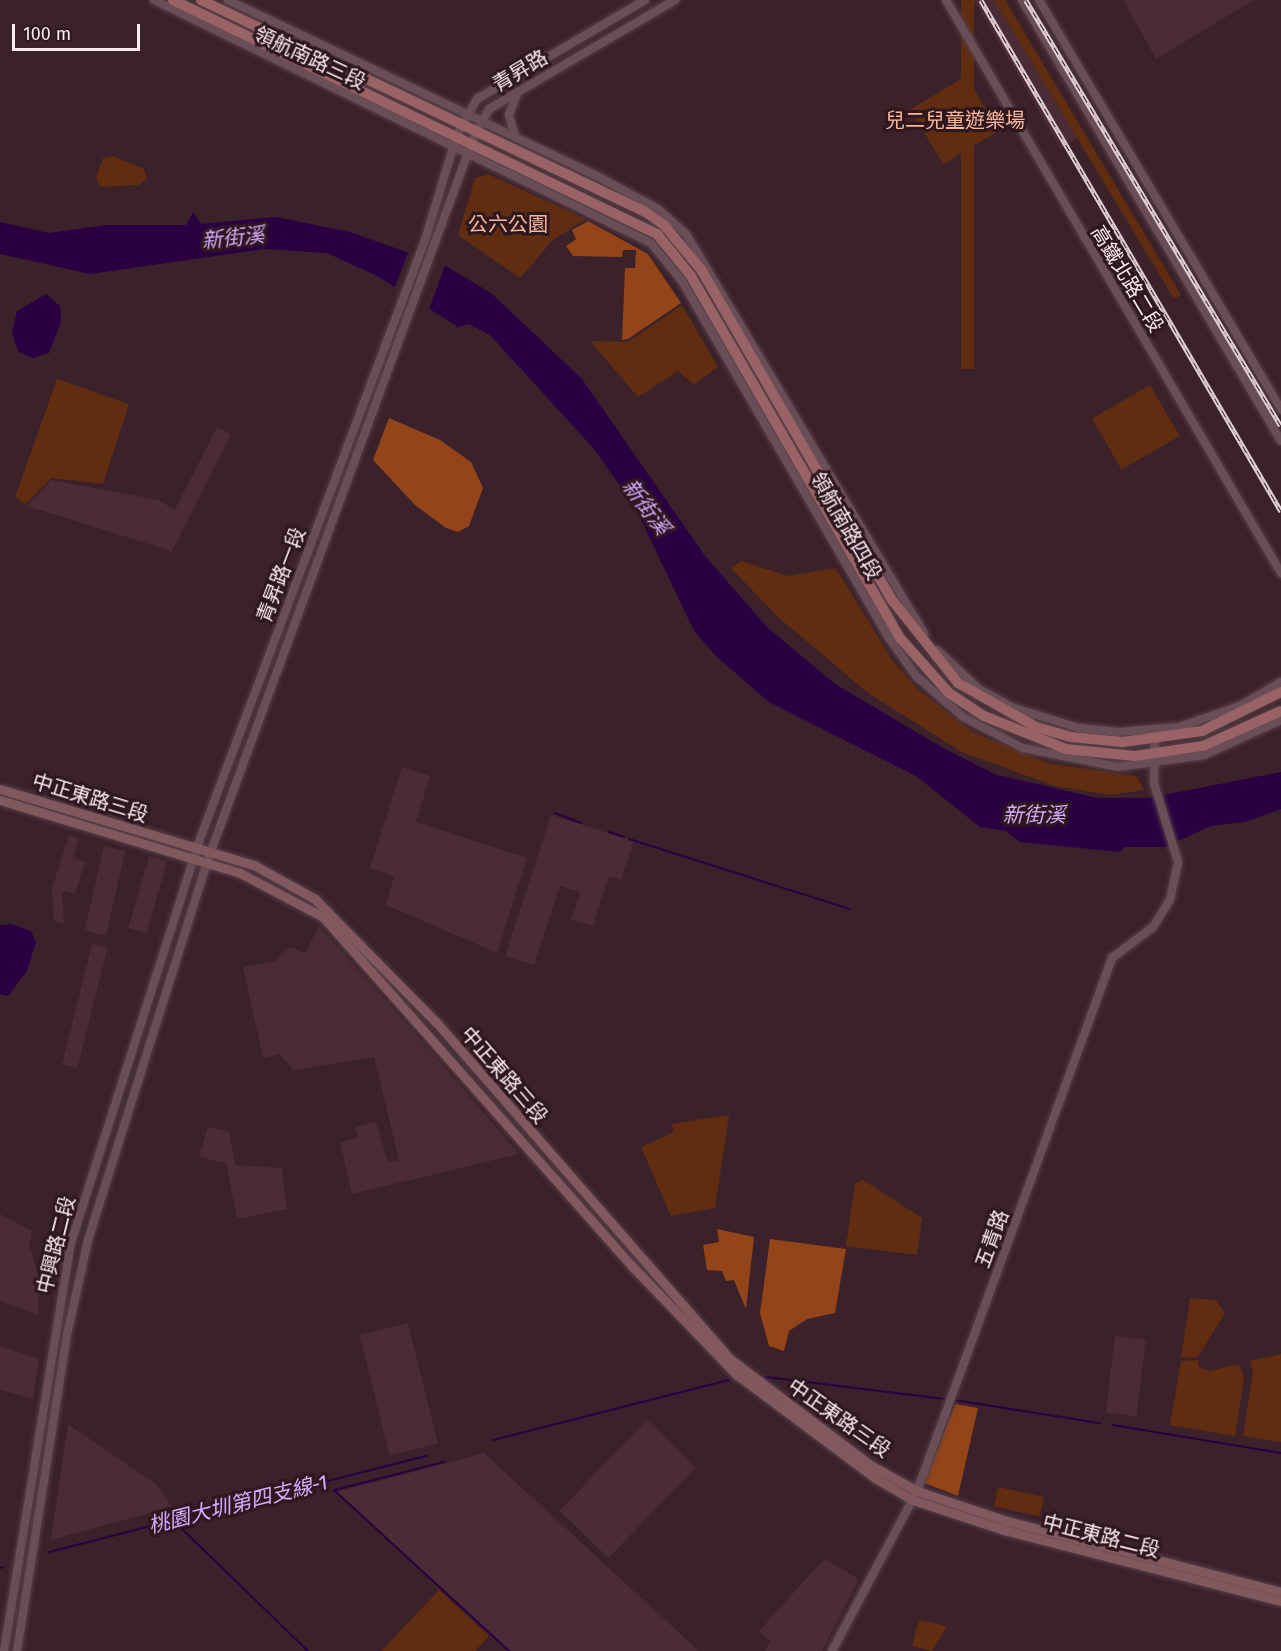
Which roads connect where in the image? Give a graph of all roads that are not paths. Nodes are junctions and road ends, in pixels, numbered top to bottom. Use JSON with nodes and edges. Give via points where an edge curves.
{"nodes":[{"id":1,"x":154,"y":0,"type":"edge"},
{"id":2,"x":173,"y":0,"type":"edge"},
{"id":3,"x":201,"y":0,"type":"edge"},
{"id":4,"x":228,"y":0,"type":"edge"},
{"id":5,"x":645,"y":0,"type":"edge"},
{"id":6,"x":675,"y":0,"type":"edge"},
{"id":7,"x":946,"y":0,"type":"edge"},
{"id":8,"x":1022,"y":0,"type":"edge"},
{"id":9,"x":1039,"y":0,"type":"edge"},
{"id":10,"x":518,"y":92,"type":"junction"},
{"id":11,"x":464,"y":118,"type":"junction"},
{"id":12,"x":479,"y":126,"type":"junction"},
{"id":13,"x":515,"y":136,"type":"junction"},
{"id":14,"x":455,"y":140,"type":"junction"},
{"id":15,"x":470,"y":147,"type":"junction"},
{"id":16,"x":567,"y":174,"type":"junction"},
{"id":17,"x":612,"y":184,"type":"junction"},
{"id":18,"x":402,"y":302,"type":"joint"},
{"id":19,"x":414,"y":307,"type":"joint"},
{"id":20,"x":1281,"y":410,"type":"edge"},
{"id":21,"x":1281,"y":441,"type":"edge"},
{"id":22,"x":345,"y":452,"type":"junction"},
{"id":23,"x":356,"y":455,"type":"junction"},
{"id":24,"x":1281,"y":573,"type":"edge"},
{"id":25,"x":293,"y":590,"type":"junction"},
{"id":26,"x":305,"y":594,"type":"junction"},
{"id":27,"x":1281,"y":682,"type":"edge"},
{"id":28,"x":1281,"y":692,"type":"edge"},
{"id":29,"x":249,"y":710,"type":"junction"},
{"id":30,"x":1281,"y":711,"type":"edge"},
{"id":31,"x":260,"y":713,"type":"junction"},
{"id":32,"x":1281,"y":720,"type":"edge"},
{"id":33,"x":1156,"y":736,"type":"junction"},
{"id":34,"x":1157,"y":761,"type":"junction"},
{"id":35,"x":0,"y":789,"type":"edge"},
{"id":36,"x":0,"y":800,"type":"edge"},
{"id":37,"x":197,"y":847,"type":"junction"},
{"id":38,"x":211,"y":851,"type":"junction"},
{"id":39,"x":193,"y":860,"type":"junction"},
{"id":40,"x":206,"y":864,"type":"junction"},
{"id":41,"x":161,"y":959,"type":"junction"},
{"id":42,"x":174,"y":964,"type":"junction"},
{"id":43,"x":70,"y":1246,"type":"junction"},
{"id":44,"x":82,"y":1261,"type":"junction"},
{"id":45,"x":41,"y":1404,"type":"junction"},
{"id":46,"x":55,"y":1411,"type":"junction"},
{"id":47,"x":915,"y":1496,"type":"junction"},
{"id":48,"x":1281,"y":1592,"type":"edge"},
{"id":49,"x":1281,"y":1601,"type":"edge"},
{"id":50,"x":4,"y":1651,"type":"edge"},
{"id":51,"x":17,"y":1651,"type":"edge"},
{"id":52,"x":832,"y":1651,"type":"edge"}],
"edges":[{"from":1,"to":14,"type":"street","name":"領航南路三段"},
{"from":2,"to":14,"type":"main road","name":"領航南路三段"},
{"from":3,"to":11,"type":"main road","name":"領航南路三段"},
{"from":4,"to":11,"type":"street","name":"領航南路三段"},
{"from":5,"to":11,"type":"street","name":"青昇路","via":[[477,99]]},
{"from":6,"to":10,"type":"street","name":"青昇路"},
{"from":7,"to":24,"type":"street","name":"高鐵北路二段"},
{"from":8,"to":21,"type":"street"},
{"from":9,"to":20,"type":"street"},
{"from":10,"to":12,"type":"street","name":"青昇路","via":[[489,109]]},
{"from":10,"to":13,"type":"street","via":[[509,115]]},
{"from":11,"to":12,"type":"main road","name":"領航南路三段"},
{"from":11,"to":14,"type":"street","name":"青昇路"},
{"from":12,"to":13,"type":"street","name":"領航南路四段"},
{"from":12,"to":15,"type":"street","name":"青昇路"},
{"from":12,"to":16,"type":"main road","name":"領航南路四段"},
{"from":13,"to":17,"type":"street","name":"領航南路四段"},
{"from":14,"to":15,"type":"main road","name":"領航南路三段"},
{"from":14,"to":18,"type":"street","name":"青昇路"},
{"from":15,"to":19,"type":"street","name":"青昇路"},
{"from":15,"to":34,"type":"main road","name":"領航南路四段","via":[[630,218],[657,234],[678,258],[901,639],[949,693],[1006,728],[1066,749]]},
{"from":16,"to":17,"type":"street"},
{"from":16,"to":33,"type":"main road","name":"領航南路四段","via":[[644,211],[687,251],[892,600],[958,683],[1036,727],[1071,737]]},
{"from":17,"to":33,"type":"street","name":"領航南路四段","via":[[658,209],[708,265],[909,612],[958,672],[1037,718],[1079,728]]},
{"from":18,"to":22,"type":"street","name":"青昇路一段"},
{"from":19,"to":23,"type":"street","name":"青昇路一段"},
{"from":22,"to":23,"type":"street"},
{"from":22,"to":25,"type":"street","name":"青昇路一段"},
{"from":23,"to":26,"type":"street","name":"青昇路一段"},
{"from":25,"to":26,"type":"street"},
{"from":25,"to":29,"type":"street","name":"青昇路一段"},
{"from":26,"to":31,"type":"street","name":"青昇路一段"},
{"from":27,"to":33,"type":"street","name":"領航南路四段","via":[[1240,706]]},
{"from":28,"to":33,"type":"main road","name":"領航南路四段","via":[[1218,725]]},
{"from":29,"to":31,"type":"street"},
{"from":29,"to":37,"type":"street","name":"青昇路一段"},
{"from":30,"to":34,"type":"main road","name":"領航南路四段","via":[[1235,736]]},
{"from":31,"to":38,"type":"street","name":"青昇路一段"},
{"from":32,"to":34,"type":"street","name":"領航南路四段","via":[[1239,743]]},
{"from":33,"to":34,"type":"street"},
{"from":34,"to":47,"type":"street","name":"五青路","via":[[1157,795],[1174,847],[1176,876],[1163,915],[1140,938],[1120,948],[1106,972]]},
{"from":35,"to":37,"type":"main road","name":"中正東路三段","via":[[105,824]]},
{"from":36,"to":39,"type":"main road","name":"中正東路三段"},
{"from":37,"to":38,"type":"main road","name":"中正東路三段"},
{"from":37,"to":39,"type":"street","name":"青昇路一段"},
{"from":38,"to":40,"type":"street","name":"青昇路一段"},
{"from":38,"to":47,"type":"main road","name":"中正東路三段","via":[[284,879],[343,924],[744,1372]]},
{"from":39,"to":40,"type":"main road","name":"中正東路三段"},
{"from":39,"to":41,"type":"street","name":"中興路二段"},
{"from":40,"to":42,"type":"street","name":"中興路二段"},
{"from":40,"to":47,"type":"main road","name":"中正東路三段","via":[[270,885],[323,917],[363,957],[632,1266],[737,1375],[823,1444]]},
{"from":41,"to":42,"type":"street"},
{"from":41,"to":43,"type":"street","name":"中興路二段"},
{"from":42,"to":44,"type":"street","name":"中興路二段"},
{"from":43,"to":44,"type":"street"},
{"from":43,"to":45,"type":"street","name":"中興路二段"},
{"from":44,"to":46,"type":"street","name":"中興路二段"},
{"from":45,"to":46,"type":"street"},
{"from":45,"to":50,"type":"street","name":"中興路二段"},
{"from":46,"to":51,"type":"street","name":"中興路二段"},
{"from":47,"to":48,"type":"main road","name":"中正東路二段"},
{"from":47,"to":49,"type":"main road","name":"中正東路二段","via":[[1004,1530]]},
{"from":47,"to":52,"type":"street","name":"五青路"}]}
